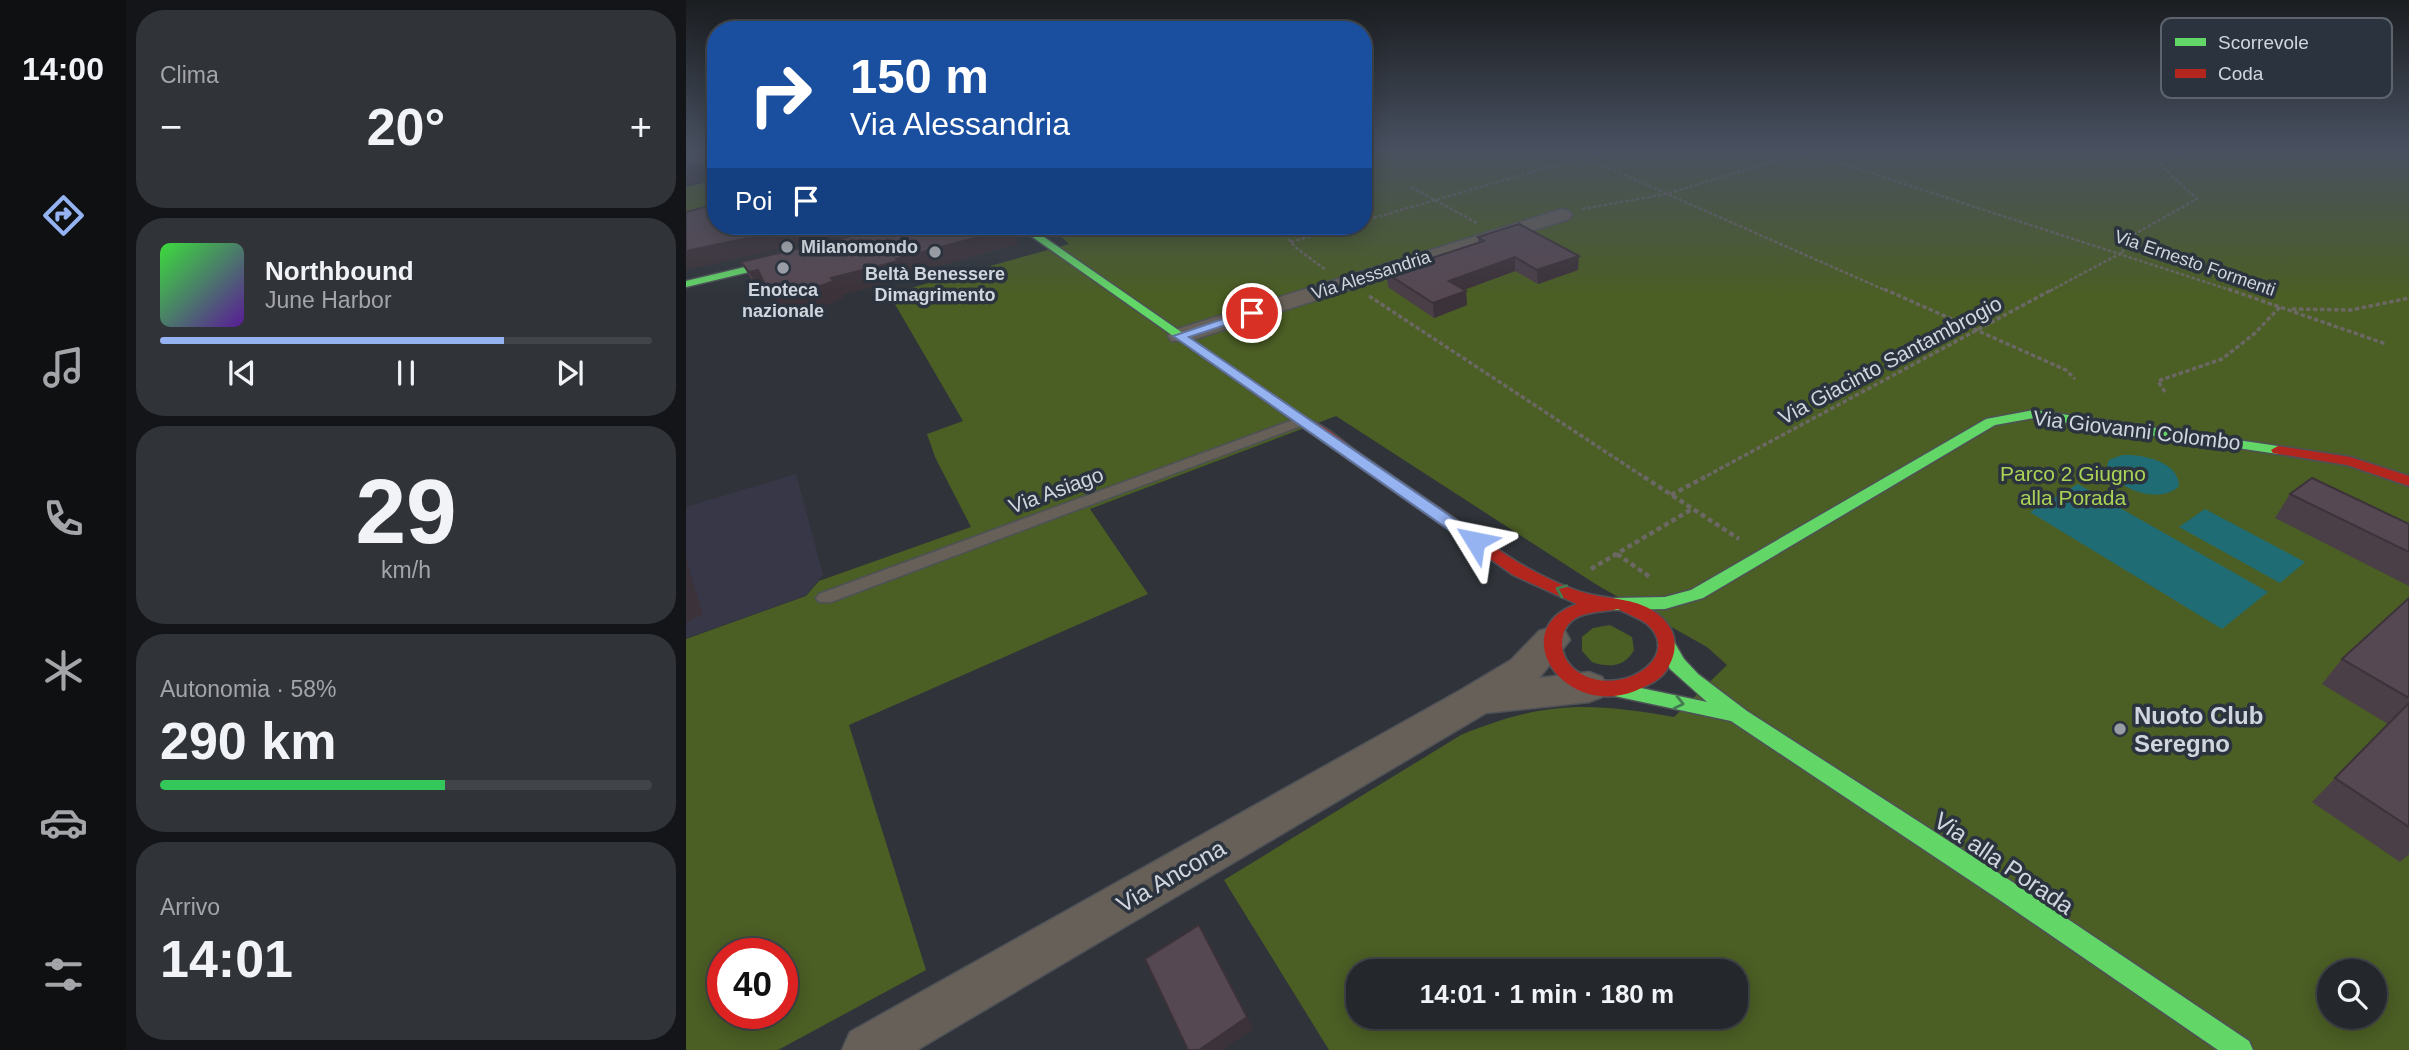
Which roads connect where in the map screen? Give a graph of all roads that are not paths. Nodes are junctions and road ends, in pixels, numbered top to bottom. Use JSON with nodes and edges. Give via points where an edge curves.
{"nodes":[{"id":1,"x":1562,"y":215,"type":"road end"},
{"id":2,"x":1034,"y":235,"type":"edge"},
{"id":3,"x":808,"y":255,"type":"edge"},
{"id":4,"x":686,"y":284,"type":"edge"},
{"id":5,"x":1180,"y":336,"type":"junction"},
{"id":6,"x":1301,"y":421,"type":"junction"},
{"id":7,"x":2409,"y":479,"type":"edge"},
{"id":8,"x":1518,"y":571,"type":"junction"},
{"id":9,"x":1697,"y":594,"type":"junction"},
{"id":10,"x":825,"y":598,"type":"dead end"},
{"id":11,"x":1606,"y":604,"type":"junction"},
{"id":12,"x":1624,"y":606,"type":"junction"},
{"id":13,"x":1549,"y":618,"type":"junction"},
{"id":14,"x":1667,"y":645,"type":"junction"},
{"id":15,"x":1603,"y":688,"type":"junction"},
{"id":16,"x":1473,"y":702,"type":"junction"},
{"id":17,"x":1740,"y":717,"type":"junction"},
{"id":18,"x":869,"y":1050,"type":"edge"},
{"id":19,"x":2240,"y":1050,"type":"edge"}],
"edges":[{"from":1,"to":5,"type":"street","name":"Via Alessandria"},
{"from":2,"to":5,"type":"street"},
{"from":3,"to":4,"type":"street"},
{"from":5,"to":6,"type":"street"},
{"from":6,"to":8,"type":"street"},
{"from":6,"to":10,"type":"lane","name":"Via Asiago"},
{"from":7,"to":9,"type":"street","name":"Via Giovanni Colombo","via":[[2257,445],[2034,414],[1991,422]]},
{"from":11,"to":8,"type":"street","one_way":true,"via":[[1582,599]]},
{"from":8,"to":13,"type":"street"},
{"from":9,"to":12,"type":"street","name":"Via Giovanni Colombo","via":[[1663,604]]},
{"from":9,"to":14,"type":"street","name":"Via Giovanni Colombo","via":[[1678,616]]},
{"from":11,"to":12,"type":"street"},
{"from":11,"to":13,"type":"street"},
{"from":12,"to":14,"type":"street","via":[[1654,621]]},
{"from":13,"to":15,"type":"street","via":[[1557,663],[1575,681]]},
{"from":13,"to":16,"type":"street","name":"Via Ancona","via":[[1524,670]]},
{"from":14,"to":15,"type":"street","via":[[1666,657],[1654,676],[1631,688]]},
{"from":14,"to":17,"type":"street","name":"Via alla Porada","via":[[1691,679]]},
{"from":15,"to":16,"type":"street","name":"Via Ancona"},
{"from":15,"to":17,"type":"street","name":"Via alla Porada","one_way":true},
{"from":16,"to":18,"type":"street","name":"Via Ancona"},
{"from":17,"to":19,"type":"street","name":"Via alla Porada"}]}
